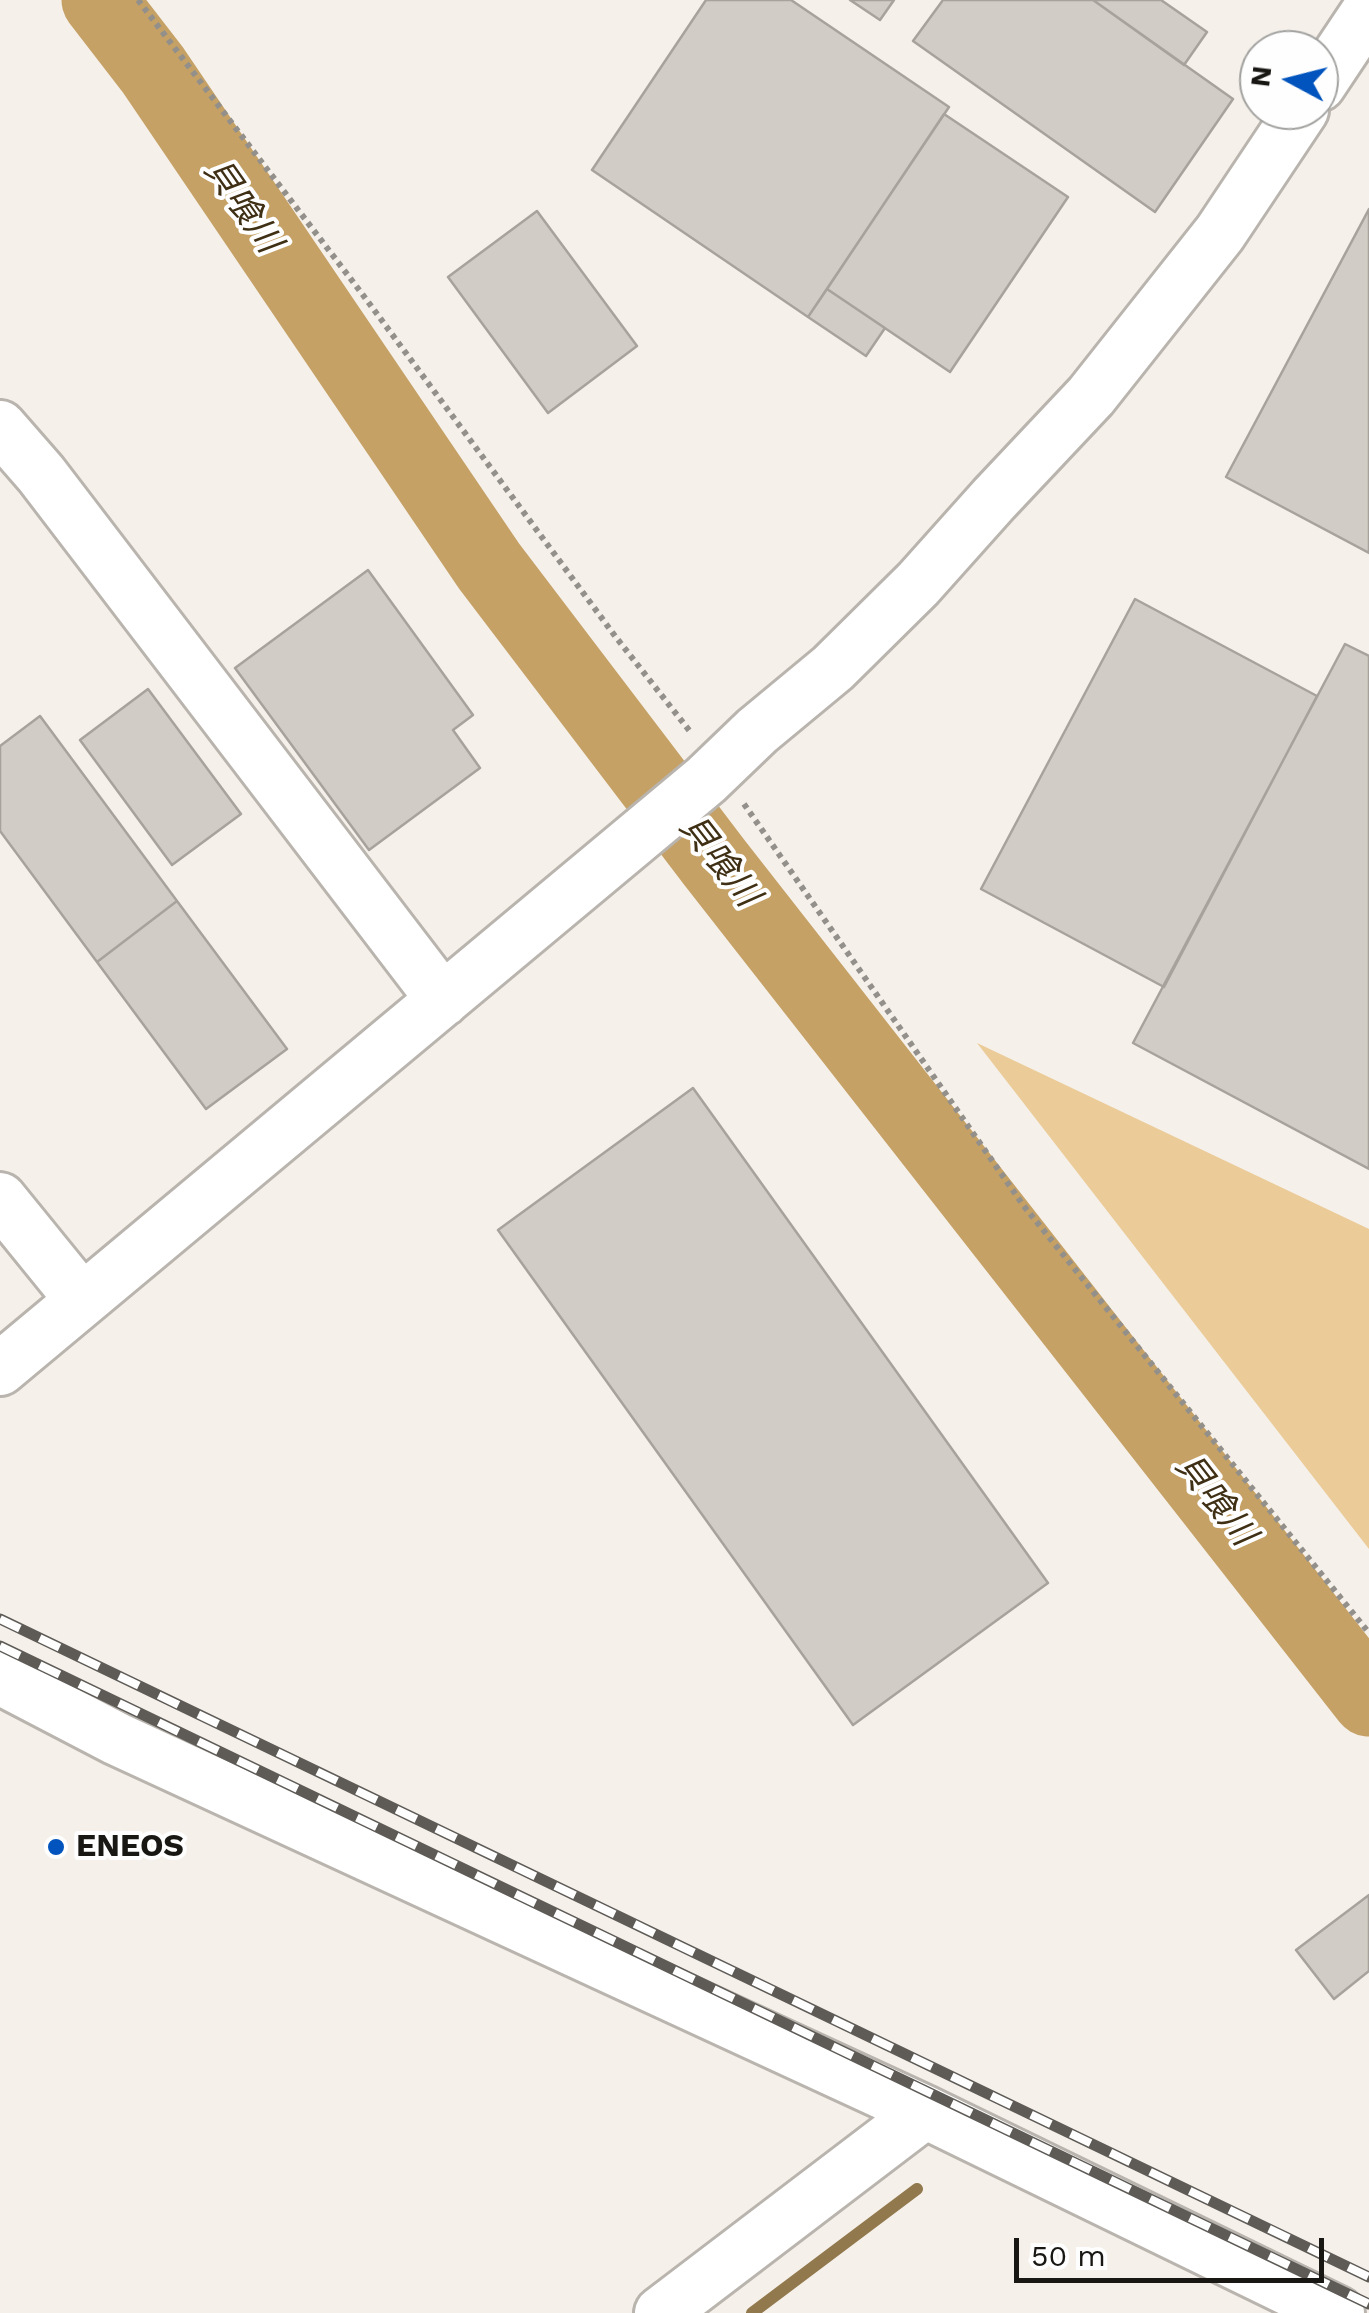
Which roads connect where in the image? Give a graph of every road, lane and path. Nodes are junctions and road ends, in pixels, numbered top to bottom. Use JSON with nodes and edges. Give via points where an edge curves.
{"nodes":[{"id":1,"x":138,"y":0,"type":"edge"},
{"id":2,"x":1369,"y":10,"type":"edge"},
{"id":3,"x":1339,"y":55,"type":"edge"},
{"id":4,"x":1289,"y":130,"type":"edge"},
{"id":5,"x":0,"y":427,"type":"edge"},
{"id":6,"x":712,"y":774,"type":"junction"},
{"id":7,"x":443,"y":1000,"type":"junction"},
{"id":8,"x":0,"y":1199,"type":"edge"},
{"id":9,"x":82,"y":1300,"type":"junction"},
{"id":10,"x":0,"y":1368,"type":"edge"},
{"id":11,"x":1369,"y":1633,"type":"edge"},
{"id":12,"x":0,"y":1678,"type":"edge"},
{"id":13,"x":924,"y":2112,"type":"junction"},
{"id":14,"x":662,"y":2313,"type":"edge"},
{"id":15,"x":1338,"y":2313,"type":"edge"}],
"edges":[{"from":1,"to":6,"type":"path","via":[[363,294]]},
{"from":2,"to":3,"type":"street"},
{"from":4,"to":6,"type":"street","via":[[1220,232],[1091,396],[918,584]]},
{"from":5,"to":7,"type":"street"},
{"from":6,"to":7,"type":"street"},
{"from":6,"to":11,"type":"path","via":[[1023,1205]]},
{"from":7,"to":9,"type":"street"},
{"from":8,"to":9,"type":"street"},
{"from":9,"to":10,"type":"street"},
{"from":12,"to":13,"type":"street","via":[[117,1739]]},
{"from":13,"to":14,"type":"street"},
{"from":13,"to":15,"type":"street"}]}
